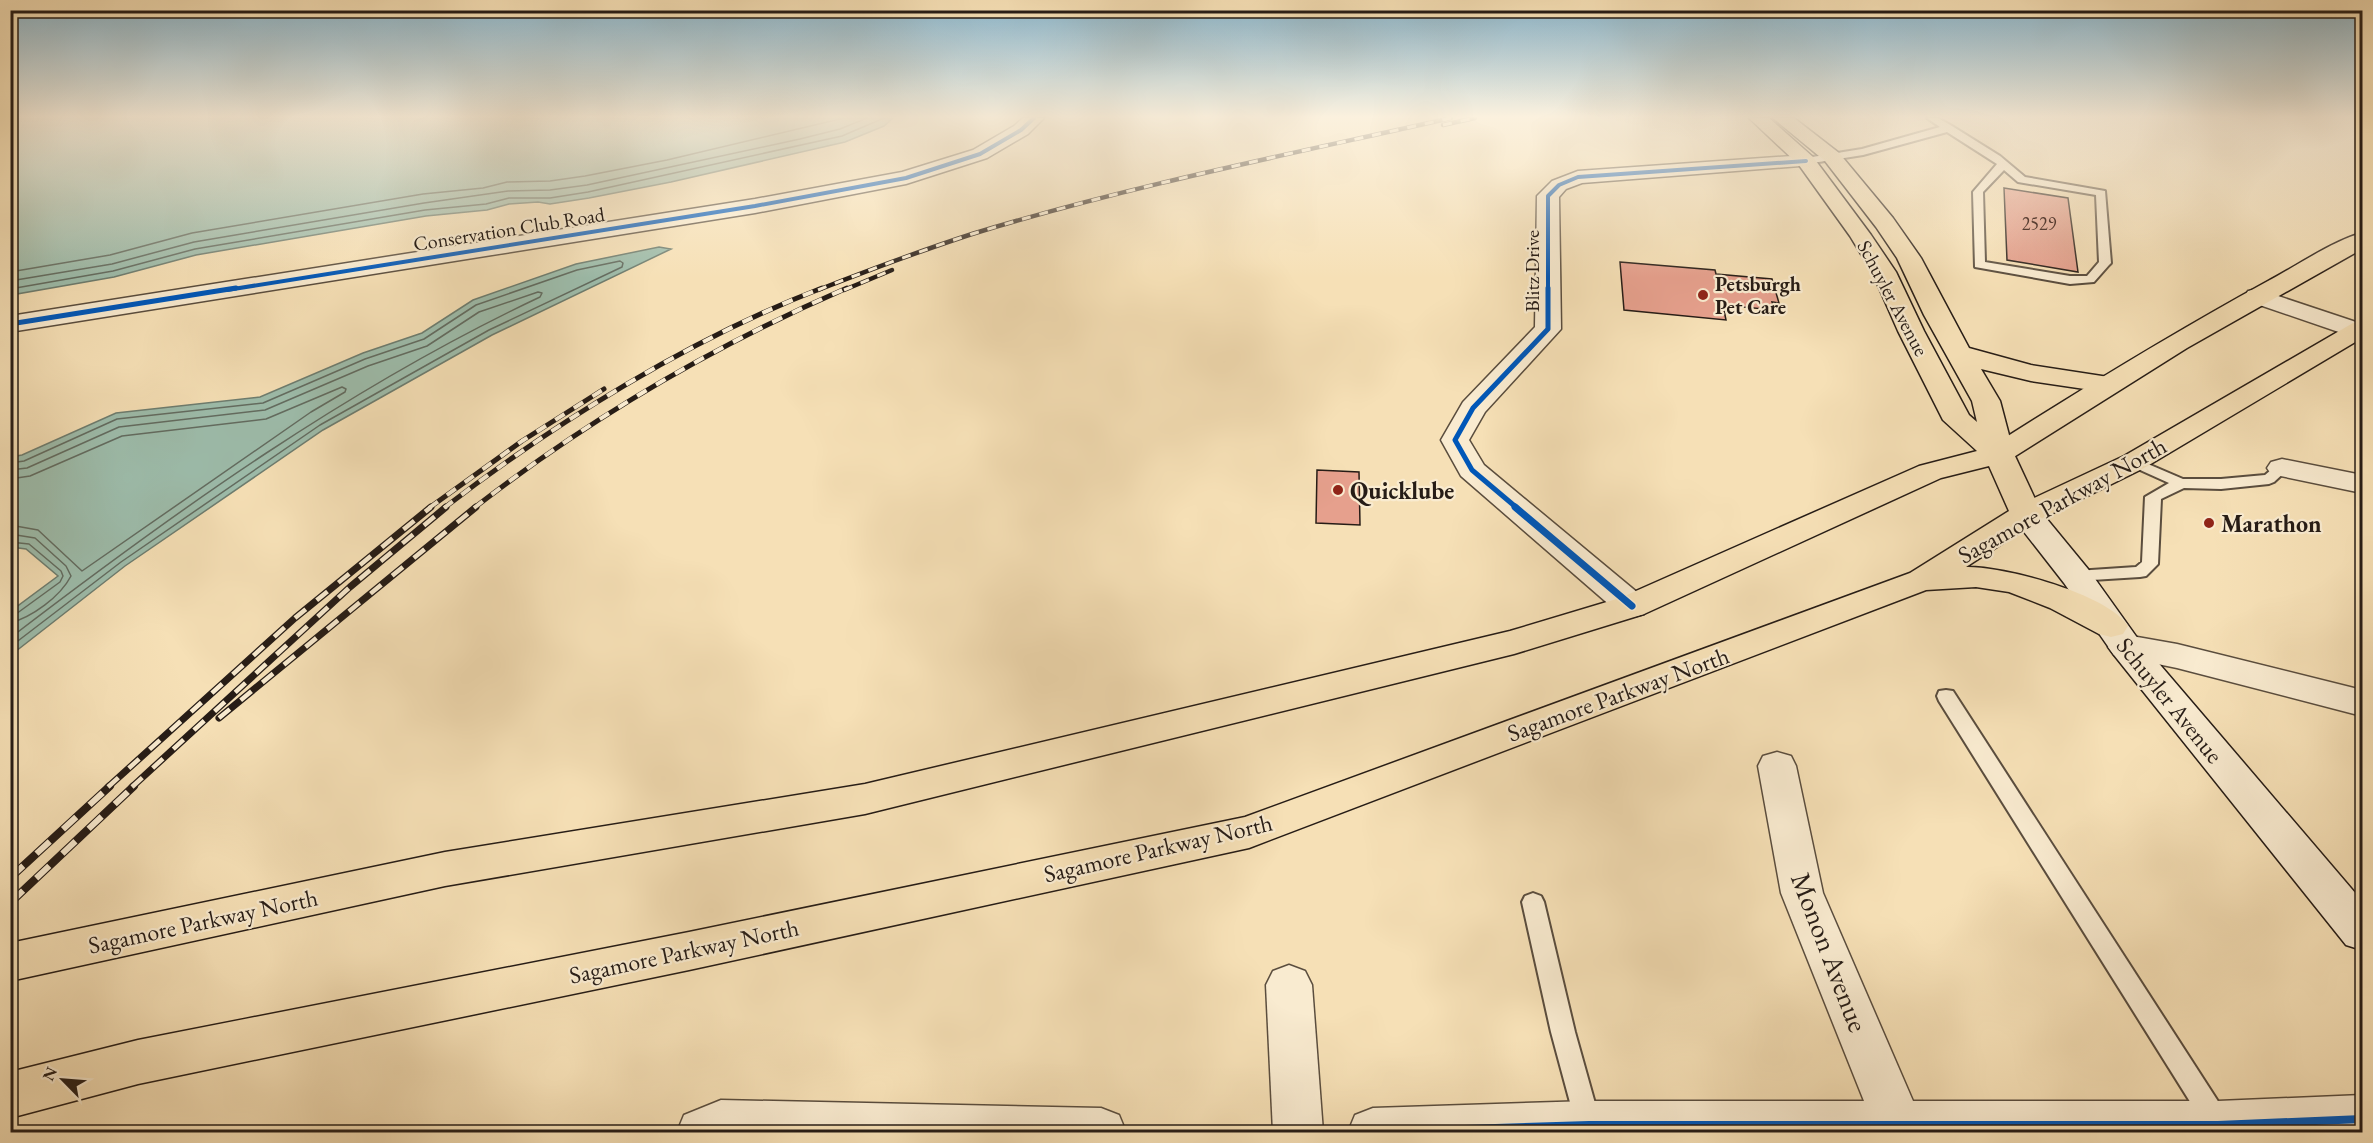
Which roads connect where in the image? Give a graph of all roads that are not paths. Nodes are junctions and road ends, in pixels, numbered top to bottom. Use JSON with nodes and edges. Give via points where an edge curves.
{"nodes":[{"id":1,"x":928,"y":171,"type":"edge"},
{"id":2,"x":1659,"y":171,"type":"edge"},
{"id":3,"x":1813,"y":171,"type":"edge"},
{"id":4,"x":1844,"y":171,"type":"edge"},
{"id":5,"x":1996,"y":171,"type":"edge"},
{"id":6,"x":2012,"y":171,"type":"edge"},
{"id":7,"x":2362,"y":240,"type":"edge"},
{"id":8,"x":2257,"y":296,"type":"junction"},
{"id":9,"x":10,"y":324,"type":"edge"},
{"id":10,"x":2361,"y":330,"type":"edge"},
{"id":11,"x":1960,"y":354,"type":"junction"},
{"id":12,"x":2105,"y":384,"type":"junction"},
{"id":13,"x":1999,"y":453,"type":"junction"},
{"id":14,"x":2134,"y":462,"type":"junction"},
{"id":15,"x":2282,"y":468,"type":"joint"},
{"id":16,"x":2181,"y":483,"type":"junction"},
{"id":17,"x":2362,"y":484,"type":"edge"},
{"id":18,"x":2026,"y":514,"type":"junction"},
{"id":19,"x":2076,"y":576,"type":"junction"},
{"id":20,"x":1922,"y":580,"type":"junction"},
{"id":21,"x":1632,"y":606,"type":"junction"},
{"id":22,"x":2118,"y":636,"type":"junction"},
{"id":23,"x":1946,"y":696,"type":"dead end"},
{"id":24,"x":2362,"y":703,"type":"edge"},
{"id":25,"x":1777,"y":766,"type":"dead end"},
{"id":26,"x":1533,"y":902,"type":"dead end"},
{"id":27,"x":2362,"y":933,"type":"edge"},
{"id":28,"x":10,"y":962,"type":"edge"},
{"id":29,"x":1289,"y":985,"type":"dead end"},
{"id":30,"x":10,"y":1095,"type":"edge"},
{"id":31,"x":2362,"y":1119,"type":"edge"},
{"id":32,"x":1590,"y":1129,"type":"edge"},
{"id":33,"x":1900,"y":1129,"type":"edge"},
{"id":34,"x":2220,"y":1129,"type":"edge"},
{"id":35,"x":702,"y":1132,"type":"edge"},
{"id":36,"x":984,"y":1132,"type":"edge"},
{"id":37,"x":1101,"y":1132,"type":"edge"},
{"id":38,"x":1298,"y":1132,"type":"edge"},
{"id":39,"x":1373,"y":1132,"type":"edge"}],
"edges":[{"from":1,"to":9,"type":"street","name":"Conservation Club Road","via":[[755,206]]},
{"from":2,"to":21,"type":"street","name":"Blitz Drive","via":[[1578,177],[1559,185],[1548,196],[1548,329],[1473,408],[1455,440],[1472,471]]},
{"from":3,"to":13,"type":"main road","name":"Schuyler Avenue","via":[[1884,272],[1958,420]]},
{"from":4,"to":11,"type":"main road","name":"Schuyler Avenue","via":[[1909,258]]},
{"from":5,"to":6,"type":"lane","via":[[1978,192],[1979,265],[2070,280],[2090,279],[2105,264],[2101,193],[2022,180]]},
{"from":7,"to":8,"type":"main road","name":"Sagamore Parkway North"},
{"from":8,"to":10,"type":"street"},
{"from":8,"to":12,"type":"main road","name":"Sagamore Parkway North"},
{"from":10,"to":14,"type":"main road","name":"Sagamore Parkway North"},
{"from":11,"to":12,"type":"main road","via":[[2043,377]]},
{"from":11,"to":13,"type":"main road","name":"Schuyler Avenue","via":[[1986,401]]},
{"from":12,"to":13,"type":"main road","name":"Sagamore Parkway North"},
{"from":13,"to":18,"type":"main road","name":"Schuyler Avenue"},
{"from":13,"to":21,"type":"main road","name":"Sagamore Parkway North","via":[[1930,472]]},
{"from":14,"to":16,"type":"lane"},
{"from":14,"to":18,"type":"main road","name":"Sagamore Parkway North"},
{"from":15,"to":16,"type":"lane","via":[[2260,480]]},
{"from":15,"to":17,"type":"street"},
{"from":16,"to":19,"type":"lane","via":[[2153,497],[2150,564],[2140,572]]},
{"from":18,"to":19,"type":"street","name":"Schuyler Avenue"},
{"from":18,"to":20,"type":"main road","name":"Sagamore Parkway North"},
{"from":19,"to":22,"type":"street","name":"Schuyler Avenue"},
{"from":20,"to":22,"type":"main road","via":[[1977,577],[2044,591]]},
{"from":20,"to":30,"type":"main road","name":"Sagamore Parkway North","via":[[1249,832],[689,951],[138,1062]]},
{"from":21,"to":28,"type":"main road","name":"Sagamore Parkway North","via":[[1514,642],[865,799],[445,869]]},
{"from":22,"to":24,"type":"street","via":[[2177,656]]},
{"from":22,"to":27,"type":"street","name":"Schuyler Avenue"},
{"from":23,"to":34,"type":"lane"},
{"from":25,"to":33,"type":"street","name":"Monon Avenue","via":[[1802,893]]},
{"from":26,"to":32,"type":"lane"},
{"from":29,"to":38,"type":"street"},
{"from":31,"to":34,"type":"street"},
{"from":32,"to":33,"type":"street"},
{"from":32,"to":39,"type":"street"},
{"from":33,"to":34,"type":"street"},
{"from":35,"to":36,"type":"street","via":[[721,1124]]},
{"from":36,"to":37,"type":"street"}]}
